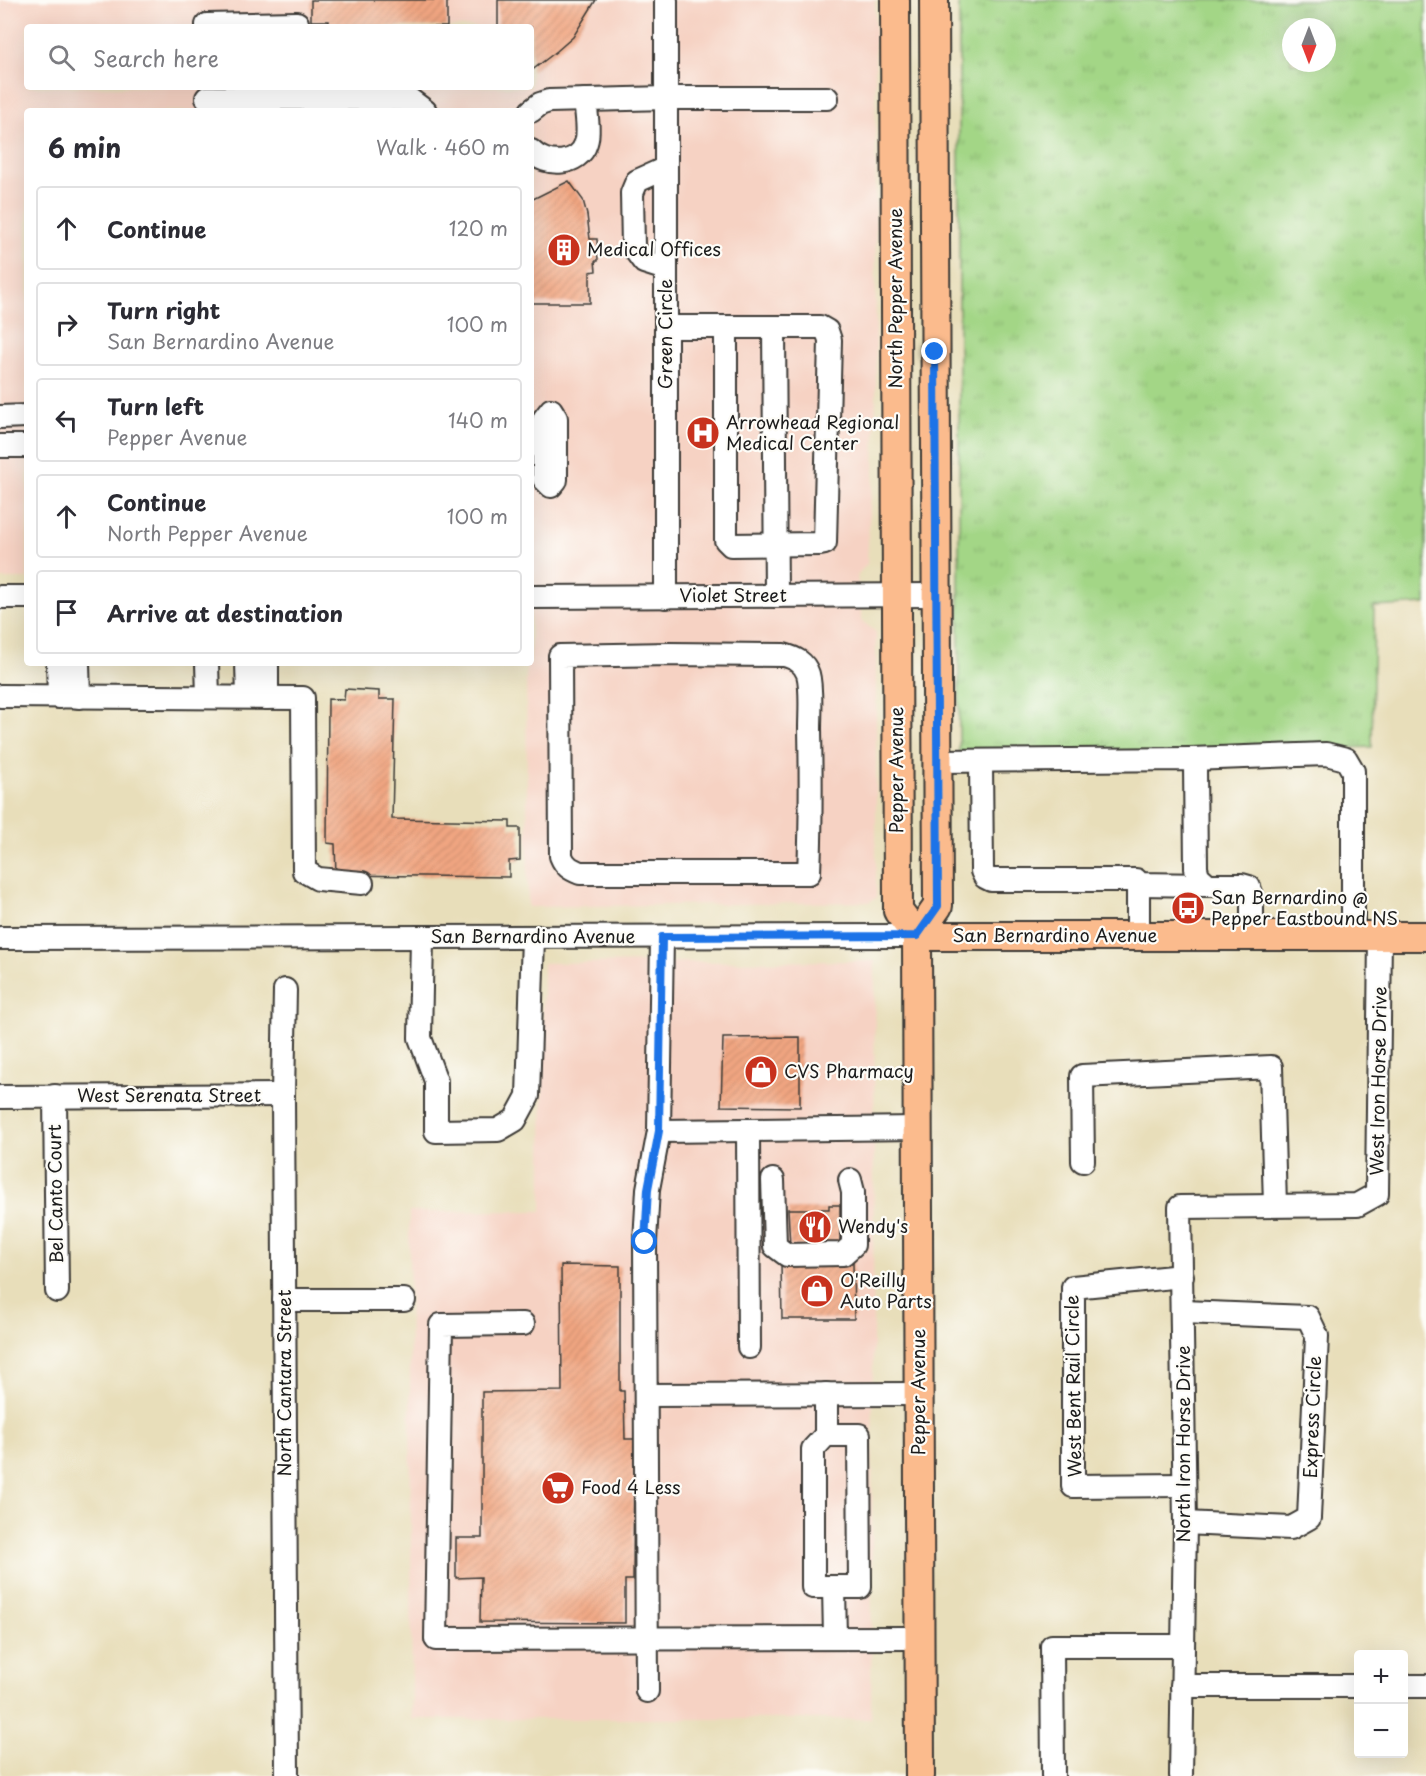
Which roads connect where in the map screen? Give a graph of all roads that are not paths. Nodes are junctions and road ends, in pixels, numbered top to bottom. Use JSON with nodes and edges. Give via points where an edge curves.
{"nodes":[{"id":1,"x":666,"y":0,"type":"edge"},
{"id":2,"x":895,"y":0,"type":"edge"},
{"id":3,"x":934,"y":0,"type":"edge"},
{"id":4,"x":297,"y":23,"type":"dead end"},
{"id":5,"x":267,"y":24,"type":"edge"},
{"id":6,"x":666,"y":98,"type":"junction"},
{"id":7,"x":827,"y":98,"type":"dead end"},
{"id":8,"x":207,"y":99,"type":"edge"},
{"id":9,"x":585,"y":100,"type":"junction"},
{"id":10,"x":421,"y":108,"type":"edge"},
{"id":11,"x":534,"y":109,"type":"edge"},
{"id":12,"x":534,"y":153,"type":"edge"},
{"id":13,"x":666,"y":168,"type":"junction"},
{"id":14,"x":666,"y":270,"type":"junction"},
{"id":15,"x":829,"y":315,"type":"dead end"},
{"id":16,"x":666,"y":320,"type":"junction"},
{"id":17,"x":726,"y":327,"type":"junction"},
{"id":18,"x":774,"y":327,"type":"junction"},
{"id":19,"x":24,"y":416,"type":"edge"},
{"id":20,"x":0,"y":417,"type":"edge"},
{"id":21,"x":0,"y":446,"type":"edge"},
{"id":22,"x":24,"y":446,"type":"edge"},
{"id":23,"x":774,"y":545,"type":"junction"},
{"id":24,"x":935,"y":595,"type":"junction"},
{"id":25,"x":776,"y":596,"type":"junction"},
{"id":26,"x":896,"y":596,"type":"junction"},
{"id":27,"x":0,"y":597,"type":"edge"},
{"id":28,"x":24,"y":597,"type":"edge"},
{"id":29,"x":534,"y":597,"type":"edge"},
{"id":30,"x":666,"y":597,"type":"junction"},
{"id":31,"x":59,"y":666,"type":"edge"},
{"id":32,"x":77,"y":666,"type":"edge"},
{"id":33,"x":207,"y":666,"type":"edge"},
{"id":34,"x":248,"y":666,"type":"edge"},
{"id":35,"x":266,"y":666,"type":"edge"},
{"id":36,"x":0,"y":696,"type":"edge"},
{"id":37,"x":69,"y":697,"type":"junction"},
{"id":38,"x":258,"y":697,"type":"junction"},
{"id":39,"x":208,"y":698,"type":"junction"},
{"id":40,"x":1191,"y":759,"type":"junction"},
{"id":41,"x":937,"y":761,"type":"junction"},
{"id":42,"x":981,"y":761,"type":"junction"},
{"id":43,"x":702,"y":873,"type":"joint"},
{"id":44,"x":362,"y":883,"type":"dead end"},
{"id":45,"x":1138,"y":884,"type":"junction"},
{"id":46,"x":1208,"y":885,"type":"junction"},
{"id":47,"x":917,"y":936,"type":"junction"},
{"id":48,"x":1138,"y":936,"type":"junction"},
{"id":49,"x":1252,"y":936,"type":"junction"},
{"id":50,"x":1366,"y":936,"type":"junction"},
{"id":51,"x":1426,"y":936,"type":"edge"},
{"id":52,"x":533,"y":937,"type":"junction"},
{"id":53,"x":662,"y":937,"type":"junction"},
{"id":54,"x":0,"y":938,"type":"edge"},
{"id":55,"x":422,"y":938,"type":"junction"},
{"id":56,"x":285,"y":990,"type":"dead end"},
{"id":57,"x":283,"y":1095,"type":"junction"},
{"id":58,"x":55,"y":1096,"type":"junction"},
{"id":59,"x":0,"y":1097,"type":"edge"},
{"id":60,"x":918,"y":1128,"type":"junction"},
{"id":61,"x":748,"y":1130,"type":"junction"},
{"id":62,"x":659,"y":1131,"type":"junction"},
{"id":63,"x":1083,"y":1161,"type":"dead end"},
{"id":64,"x":773,"y":1180,"type":"dead end"},
{"id":65,"x":850,"y":1180,"type":"dead end"},
{"id":66,"x":1275,"y":1205,"type":"junction"},
{"id":67,"x":1182,"y":1276,"type":"junction"},
{"id":68,"x":57,"y":1291,"type":"dead end"},
{"id":69,"x":284,"y":1300,"type":"junction"},
{"id":70,"x":404,"y":1300,"type":"dead end"},
{"id":71,"x":1183,"y":1312,"type":"junction"},
{"id":72,"x":523,"y":1324,"type":"dead end"},
{"id":73,"x":750,"y":1347,"type":"dead end"},
{"id":74,"x":826,"y":1394,"type":"junction"},
{"id":75,"x":919,"y":1394,"type":"junction"},
{"id":76,"x":647,"y":1395,"type":"junction"},
{"id":77,"x":826,"y":1436,"type":"junction"},
{"id":78,"x":1184,"y":1485,"type":"junction"},
{"id":79,"x":1185,"y":1523,"type":"junction"},
{"id":80,"x":834,"y":1587,"type":"junction"},
{"id":81,"x":647,"y":1638,"type":"junction"},
{"id":82,"x":835,"y":1638,"type":"junction"},
{"id":83,"x":919,"y":1638,"type":"junction"},
{"id":84,"x":1182,"y":1646,"type":"junction"},
{"id":85,"x":1182,"y":1686,"type":"junction"},
{"id":86,"x":1354,"y":1686,"type":"edge"},
{"id":87,"x":1408,"y":1686,"type":"edge"},
{"id":88,"x":1426,"y":1686,"type":"edge"},
{"id":89,"x":647,"y":1691,"type":"dead end"},
{"id":90,"x":287,"y":1776,"type":"edge"},
{"id":91,"x":920,"y":1776,"type":"edge"},
{"id":92,"x":1053,"y":1776,"type":"edge"},
{"id":93,"x":1181,"y":1776,"type":"edge"}],
"edges":[{"from":1,"to":6,"type":"street","name":"Green Circle"},
{"from":2,"to":26,"type":"main road","name":"North Pepper Avenue"},
{"from":3,"to":24,"type":"main road"},
{"from":4,"to":5,"type":"street"},
{"from":6,"to":7,"type":"street"},
{"from":6,"to":9,"type":"street"},
{"from":6,"to":13,"type":"street","name":"Green Circle"},
{"from":8,"to":10,"type":"street","via":[[410,99]]},
{"from":9,"to":11,"type":"street","via":[[549,101]]},
{"from":9,"to":12,"type":"street","via":[[587,141],[579,155],[572,160],[553,162]]},
{"from":13,"to":14,"type":"street","name":"Green Circle"},
{"from":13,"to":14,"type":"street","via":[[641,178],[632,193],[634,251],[644,261]]},
{"from":14,"to":16,"type":"street","name":"Green Circle"},
{"from":15,"to":16,"type":"street"},
{"from":16,"to":17,"type":"street"},
{"from":16,"to":30,"type":"street","name":"Green Circle"},
{"from":17,"to":18,"type":"street"},
{"from":17,"to":23,"type":"street","via":[[726,540],[731,545]]},
{"from":18,"to":23,"type":"street"},
{"from":18,"to":23,"type":"street","via":[[820,327],[827,331],[830,340],[825,543]]},
{"from":19,"to":20,"type":"street"},
{"from":21,"to":22,"type":"street"},
{"from":23,"to":25,"type":"street"},
{"from":24,"to":26,"type":"street","name":"Violet Street"},
{"from":24,"to":41,"type":"main road"},
{"from":25,"to":26,"type":"street","name":"Violet Street"},
{"from":25,"to":30,"type":"street","name":"Violet Street"},
{"from":26,"to":47,"type":"main road","name":"Pepper Avenue","via":[[898,911]]},
{"from":27,"to":28,"type":"street"},
{"from":29,"to":30,"type":"street","name":"Violet Street"},
{"from":31,"to":37,"type":"street"},
{"from":32,"to":37,"type":"street"},
{"from":33,"to":39,"type":"street"},
{"from":34,"to":38,"type":"street"},
{"from":35,"to":38,"type":"street"},
{"from":36,"to":37,"type":"street"},
{"from":37,"to":39,"type":"street"},
{"from":38,"to":39,"type":"street"},
{"from":38,"to":44,"type":"street","via":[[303,698],[304,871],[318,879]]},
{"from":40,"to":42,"type":"street"},
{"from":40,"to":46,"type":"street","via":[[1195,765],[1196,868]]},
{"from":40,"to":50,"type":"street","via":[[1326,754],[1346,759],[1353,771]]},
{"from":41,"to":42,"type":"street"},
{"from":41,"to":47,"type":"main road","via":[[938,906]]},
{"from":42,"to":45,"type":"street","via":[[985,877],[1136,880]]},
{"from":43,"to":43,"type":"street","via":[[809,873],[810,706],[808,674],[803,664],[784,655],[560,656],[564,863],[580,873]]},
{"from":45,"to":46,"type":"street"},
{"from":45,"to":48,"type":"street"},
{"from":46,"to":49,"type":"street","via":[[1249,887]]},
{"from":47,"to":48,"type":"main road","name":"San Bernardino Avenue"},
{"from":47,"to":53,"type":"street","name":"San Bernardino Avenue"},
{"from":47,"to":60,"type":"main road","name":"Pepper Avenue"},
{"from":48,"to":49,"type":"main road","name":"San Bernardino Avenue"},
{"from":49,"to":50,"type":"main road","name":"San Bernardino Avenue"},
{"from":50,"to":51,"type":"main road","name":"San Bernardino Avenue"},
{"from":50,"to":66,"type":"street","name":"West Iron Horse Drive","via":[[1377,1194],[1357,1205]]},
{"from":52,"to":53,"type":"street","name":"San Bernardino Avenue"},
{"from":52,"to":55,"type":"street","name":"San Bernardino Avenue"},
{"from":52,"to":55,"type":"street","via":[[528,1096],[515,1120],[498,1130],[436,1131],[436,1081],[420,1038]]},
{"from":53,"to":62,"type":"street"},
{"from":54,"to":55,"type":"street","name":"San Bernardino Avenue"},
{"from":56,"to":57,"type":"street","name":"North Cantara Street"},
{"from":57,"to":58,"type":"street","name":"West Serenata Street"},
{"from":57,"to":69,"type":"street","name":"North Cantara Street"},
{"from":58,"to":59,"type":"street","name":"West Serenata Street"},
{"from":58,"to":68,"type":"street","name":"Bel Canto Court"},
{"from":60,"to":61,"type":"street"},
{"from":60,"to":75,"type":"main road","name":"Pepper Avenue"},
{"from":61,"to":62,"type":"street"},
{"from":61,"to":73,"type":"street"},
{"from":62,"to":76,"type":"street","via":[[648,1189],[645,1242]]},
{"from":63,"to":66,"type":"street","via":[[1082,1076],[1271,1067]]},
{"from":64,"to":65,"type":"street","via":[[775,1246],[787,1255],[843,1254],[853,1245]]},
{"from":66,"to":67,"type":"street","name":"North Iron Horse Drive","via":[[1180,1207]]},
{"from":67,"to":71,"type":"street","name":"North Iron Horse Drive"},
{"from":67,"to":78,"type":"street","name":"West Bent Rail Circle","via":[[1073,1287],[1073,1486]]},
{"from":69,"to":70,"type":"street"},
{"from":69,"to":90,"type":"street","name":"North Cantara Street"},
{"from":71,"to":78,"type":"street","name":"North Iron Horse Drive"},
{"from":71,"to":79,"type":"street","name":"Express Circle","via":[[1308,1317],[1317,1335],[1309,1518],[1291,1528]]},
{"from":72,"to":81,"type":"street","via":[[441,1325],[436,1639]]},
{"from":74,"to":75,"type":"street"},
{"from":74,"to":76,"type":"street"},
{"from":74,"to":77,"type":"street"},
{"from":75,"to":83,"type":"main road","name":"Pepper Avenue"},
{"from":76,"to":81,"type":"street"},
{"from":77,"to":80,"type":"street","via":[[813,1449],[813,1587]]},
{"from":77,"to":80,"type":"street","via":[[860,1436],[860,1587]]},
{"from":78,"to":79,"type":"street","name":"North Iron Horse Drive"},
{"from":79,"to":84,"type":"street","name":"North Iron Horse Drive"},
{"from":80,"to":82,"type":"street"},
{"from":81,"to":82,"type":"street"},
{"from":81,"to":89,"type":"street"},
{"from":82,"to":83,"type":"street"},
{"from":83,"to":91,"type":"main road","name":"Pepper Avenue"},
{"from":84,"to":85,"type":"street","name":"North Iron Horse Drive"},
{"from":84,"to":92,"type":"street","via":[[1052,1646]]},
{"from":85,"to":86,"type":"street"},
{"from":85,"to":93,"type":"street","name":"North Iron Horse Drive"},
{"from":87,"to":88,"type":"street"}]}
